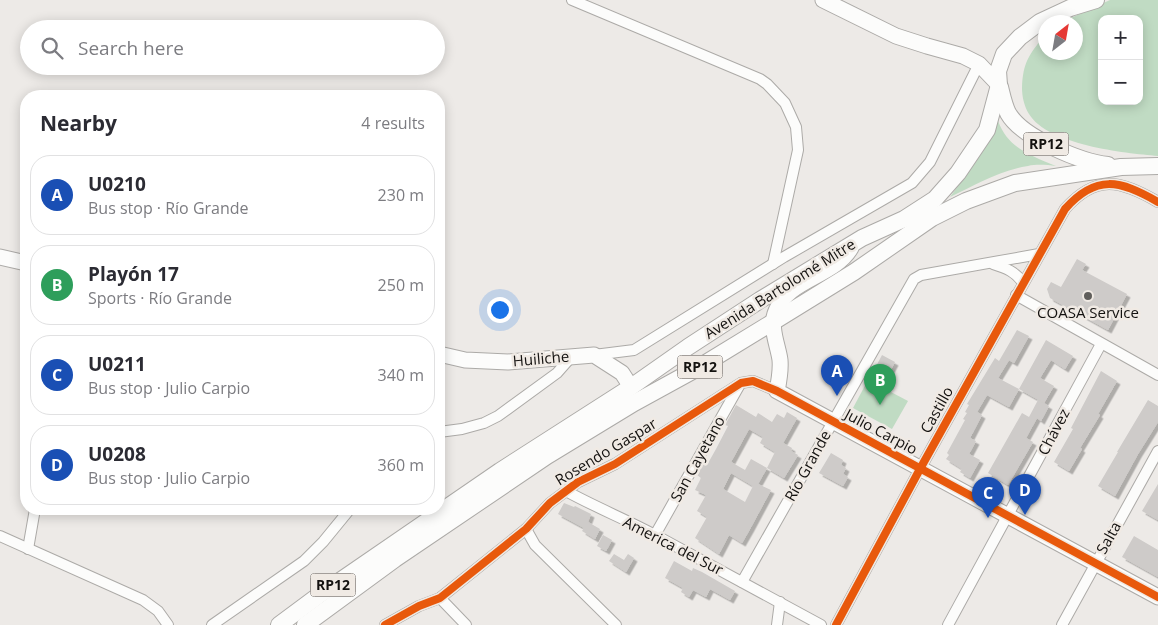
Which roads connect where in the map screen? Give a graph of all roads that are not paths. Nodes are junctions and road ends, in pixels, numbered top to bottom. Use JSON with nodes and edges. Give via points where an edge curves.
{"nodes":[{"id":1,"x":572,"y":0,"type":"edge"},
{"id":2,"x":823,"y":0,"type":"edge"},
{"id":3,"x":1096,"y":0,"type":"edge"},
{"id":4,"x":979,"y":64,"type":"junction"},
{"id":5,"x":1000,"y":85,"type":"junction"},
{"id":6,"x":1121,"y":167,"type":"junction"},
{"id":7,"x":1158,"y":168,"type":"edge"},
{"id":8,"x":1158,"y":202,"type":"edge"},
{"id":9,"x":854,"y":243,"type":"junction"},
{"id":10,"x":1039,"y":254,"type":"junction"},
{"id":11,"x":0,"y":257,"type":"edge"},
{"id":12,"x":20,"y":262,"type":"edge"},
{"id":13,"x":991,"y":263,"type":"junction"},
{"id":14,"x":773,"y":264,"type":"junction"},
{"id":15,"x":1023,"y":283,"type":"junction"},
{"id":16,"x":1016,"y":295,"type":"junction"},
{"id":17,"x":773,"y":322,"type":"junction"},
{"id":18,"x":1101,"y":344,"type":"junction"},
{"id":19,"x":445,"y":355,"type":"edge"},
{"id":20,"x":594,"y":355,"type":"junction"},
{"id":21,"x":572,"y":356,"type":"junction"},
{"id":22,"x":1158,"y":375,"type":"edge"},
{"id":23,"x":741,"y":383,"type":"junction"},
{"id":24,"x":631,"y":387,"type":"junction"},
{"id":25,"x":777,"y":391,"type":"junction"},
{"id":26,"x":832,"y":422,"type":"junction"},
{"id":27,"x":445,"y":431,"type":"edge"},
{"id":28,"x":1158,"y":451,"type":"edge"},
{"id":29,"x":920,"y":469,"type":"junction"},
{"id":30,"x":566,"y":491,"type":"junction"},
{"id":31,"x":445,"y":509,"type":"edge"},
{"id":32,"x":34,"y":515,"type":"edge"},
{"id":33,"x":345,"y":515,"type":"edge"},
{"id":34,"x":436,"y":515,"type":"edge"},
{"id":35,"x":1008,"y":516,"type":"junction"},
{"id":36,"x":526,"y":529,"type":"junction"},
{"id":37,"x":655,"y":535,"type":"junction"},
{"id":38,"x":0,"y":536,"type":"edge"},
{"id":39,"x":28,"y":549,"type":"junction"},
{"id":40,"x":1095,"y":563,"type":"junction"},
{"id":41,"x":742,"y":582,"type":"junction"},
{"id":42,"x":1158,"y":597,"type":"edge"},
{"id":43,"x":440,"y":598,"type":"junction"},
{"id":44,"x":780,"y":602,"type":"junction"},
{"id":45,"x":168,"y":625,"type":"edge"},
{"id":46,"x":212,"y":625,"type":"edge"},
{"id":47,"x":279,"y":625,"type":"edge"},
{"id":48,"x":305,"y":625,"type":"edge"},
{"id":49,"x":385,"y":625,"type":"edge"},
{"id":50,"x":466,"y":625,"type":"edge"},
{"id":51,"x":616,"y":625,"type":"edge"},
{"id":52,"x":777,"y":625,"type":"edge"},
{"id":53,"x":821,"y":625,"type":"edge"},
{"id":54,"x":836,"y":625,"type":"edge"},
{"id":55,"x":948,"y":625,"type":"edge"},
{"id":56,"x":1062,"y":625,"type":"edge"}],
"edges":[{"from":1,"to":14,"type":"street","via":[[760,80],[785,103],[796,127],[798,150]]},
{"from":2,"to":4,"type":"street","via":[[896,36],[954,52]]},
{"from":3,"to":5,"type":"main road","name":"Avenida Bartolomé Mitre","number":"RP12","via":[[1040,22],[1012,44],[998,71]]},
{"from":4,"to":5,"type":"street"},
{"from":4,"to":14,"type":"street","via":[[930,162],[912,182]]},
{"from":5,"to":6,"type":"main road","number":"RP12","via":[[1009,114],[1035,138],[1093,162]]},
{"from":5,"to":9,"type":"main road","name":"Avenida Bartolomé Mitre","number":"RP12","via":[[987,130],[935,199]]},
{"from":6,"to":7,"type":"main road","name":"Avenida Bartolomé Mitre","number":"RP12"},
{"from":6,"to":17,"type":"main road","name":"Avenida Bartolomé Mitre","number":"RP12","via":[[1014,183],[966,201],[932,218]]},
{"from":8,"to":10,"type":"street","name":"Castillo","via":[[1127,187],[1104,184],[1089,188],[1076,196],[1065,209]]},
{"from":9,"to":17,"type":"street","via":[[840,261],[783,300]]},
{"from":9,"to":24,"type":"main road","name":"Avenida Bartolomé Mitre","number":"RP12","via":[[752,305]]},
{"from":10,"to":13,"type":"street","name":"Río Grande"},
{"from":10,"to":15,"type":"street","name":"Castillo"},
{"from":11,"to":12,"type":"street"},
{"from":13,"to":15,"type":"street","via":[[1012,271]]},
{"from":13,"to":26,"type":"street","name":"Río Grande","via":[[921,275],[914,280]]},
{"from":14,"to":20,"type":"street","via":[[634,350]]},
{"from":15,"to":16,"type":"street","name":"Castillo"},
{"from":16,"to":18,"type":"street"},
{"from":16,"to":29,"type":"street","name":"Castillo"},
{"from":17,"to":25,"type":"street","via":[[780,362]]},
{"from":17,"to":48,"type":"main road","name":"Avenida Bartolomé Mitre","number":"RP12","via":[[547,456]]},
{"from":18,"to":22,"type":"street"},
{"from":18,"to":35,"type":"street","name":"Chávez"},
{"from":19,"to":21,"type":"street","name":"Huiliche","via":[[465,360],[508,362]]},
{"from":20,"to":21,"type":"street","name":"Huiliche"},
{"from":20,"to":24,"type":"street","via":[[622,373]]},
{"from":21,"to":27,"type":"street","via":[[557,373],[498,416],[484,423]]},
{"from":23,"to":25,"type":"street","via":[[753,380]]},
{"from":23,"to":30,"type":"street","name":"Rosendo Gaspar","via":[[615,464]]},
{"from":23,"to":37,"type":"street","name":"San Cayetano"},
{"from":24,"to":31,"type":"main road","name":"Avenida Bartolomé Mitre","number":"RP12"},
{"from":25,"to":26,"type":"street","name":"Julio Carpio"},
{"from":26,"to":29,"type":"street","name":"Julio Carpio"},
{"from":26,"to":41,"type":"street","name":"Río Grande"},
{"from":28,"to":40,"type":"street","name":"Salta"},
{"from":29,"to":35,"type":"street","name":"Julio Carpio"},
{"from":29,"to":54,"type":"street","name":"Castillo"},
{"from":30,"to":36,"type":"street","name":"Rosendo Gaspar"},
{"from":30,"to":37,"type":"street","name":"America del Sur"},
{"from":32,"to":39,"type":"street"},
{"from":33,"to":46,"type":"street","via":[[304,561]]},
{"from":34,"to":47,"type":"main road","name":"Avenida Bartolomé Mitre","number":"RP12"},
{"from":35,"to":40,"type":"street","name":"Julio Carpio"},
{"from":35,"to":55,"type":"street","name":"Chávez"},
{"from":36,"to":43,"type":"street","name":"Rosendo Gaspar"},
{"from":36,"to":51,"type":"street","via":[[536,545]]},
{"from":37,"to":41,"type":"street","name":"America del Sur"},
{"from":38,"to":39,"type":"street"},
{"from":39,"to":45,"type":"street","via":[[143,600],[158,610]]},
{"from":40,"to":42,"type":"street","name":"Julio Carpio"},
{"from":40,"to":56,"type":"street","name":"Salta"},
{"from":41,"to":44,"type":"street","name":"America del Sur"},
{"from":43,"to":49,"type":"street","name":"Rosendo Gaspar"},
{"from":43,"to":50,"type":"street"},
{"from":44,"to":52,"type":"street"},
{"from":44,"to":53,"type":"street","name":"America del Sur"}]}
